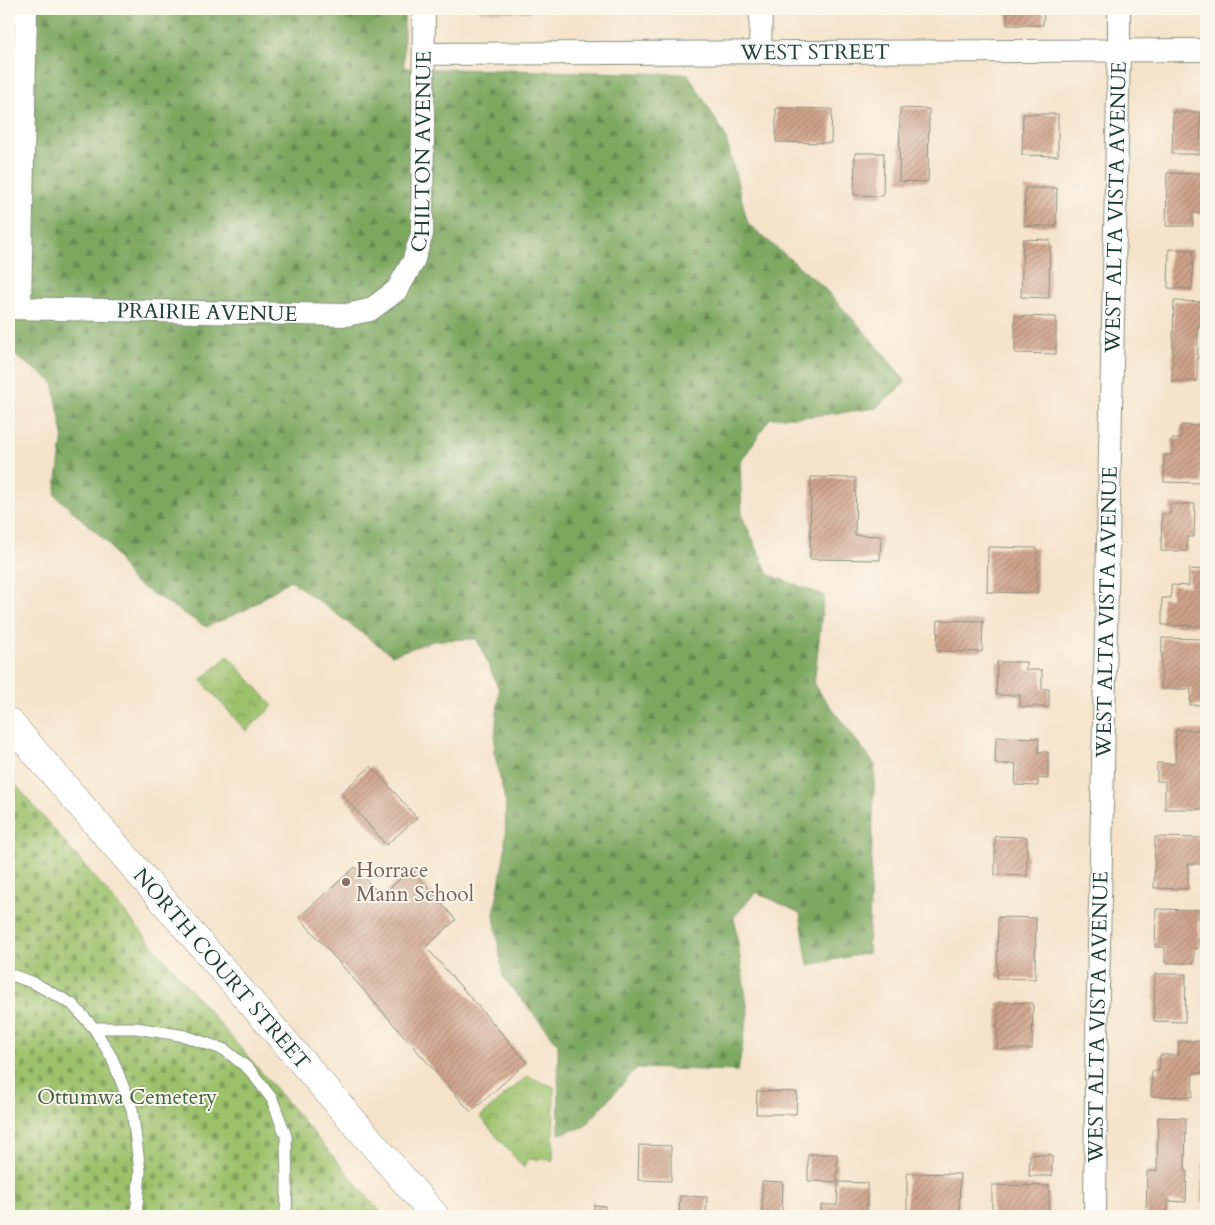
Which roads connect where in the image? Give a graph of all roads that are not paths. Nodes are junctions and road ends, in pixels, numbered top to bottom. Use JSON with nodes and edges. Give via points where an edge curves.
{"nodes":[{"id":1,"x":26,"y":9,"type":"edge"},
{"id":2,"x":424,"y":9,"type":"edge"},
{"id":3,"x":761,"y":9,"type":"edge"},
{"id":4,"x":1119,"y":9,"type":"edge"},
{"id":5,"x":1206,"y":50,"type":"edge"},
{"id":6,"x":1119,"y":51,"type":"junction"},
{"id":7,"x":760,"y":52,"type":"junction"},
{"id":8,"x":424,"y":54,"type":"junction"},
{"id":9,"x":397,"y":290,"type":"joint"},
{"id":10,"x":14,"y":308,"type":"edge"},
{"id":11,"x":9,"y":722,"type":"edge"},
{"id":12,"x":9,"y":974,"type":"edge"},
{"id":13,"x":94,"y":1028,"type":"junction"},
{"id":14,"x":136,"y":1216,"type":"edge"},
{"id":15,"x":286,"y":1216,"type":"edge"},
{"id":16,"x":435,"y":1216,"type":"edge"},
{"id":17,"x":1095,"y":1216,"type":"edge"}],
"edges":[{"from":1,"to":10,"type":"street"},
{"from":2,"to":8,"type":"street","name":"CHILTON AVENUE"},
{"from":3,"to":7,"type":"street"},
{"from":4,"to":6,"type":"street","name":"WEST ALTA VISTA AVENUE"},
{"from":5,"to":6,"type":"street","name":"WEST STREET"},
{"from":6,"to":7,"type":"street","name":"WEST STREET"},
{"from":6,"to":17,"type":"street","name":"WEST ALTA VISTA AVENUE"},
{"from":7,"to":8,"type":"street","name":"WEST STREET"},
{"from":8,"to":9,"type":"street","name":"CHILTON AVENUE","via":[[422,234],[413,262]]},
{"from":9,"to":10,"type":"street","name":"PRAIRIE AVENUE","via":[[370,310],[346,315]]},
{"from":11,"to":16,"type":"main road","name":"NORTH COURT STREET"},
{"from":12,"to":13,"type":"lane","via":[[34,983],[72,1004]]},
{"from":13,"to":14,"type":"lane","via":[[112,1058],[132,1109],[140,1171]]},
{"from":13,"to":15,"type":"lane","via":[[136,1028],[185,1036],[225,1050],[250,1070],[272,1099],[286,1136]]}]}
